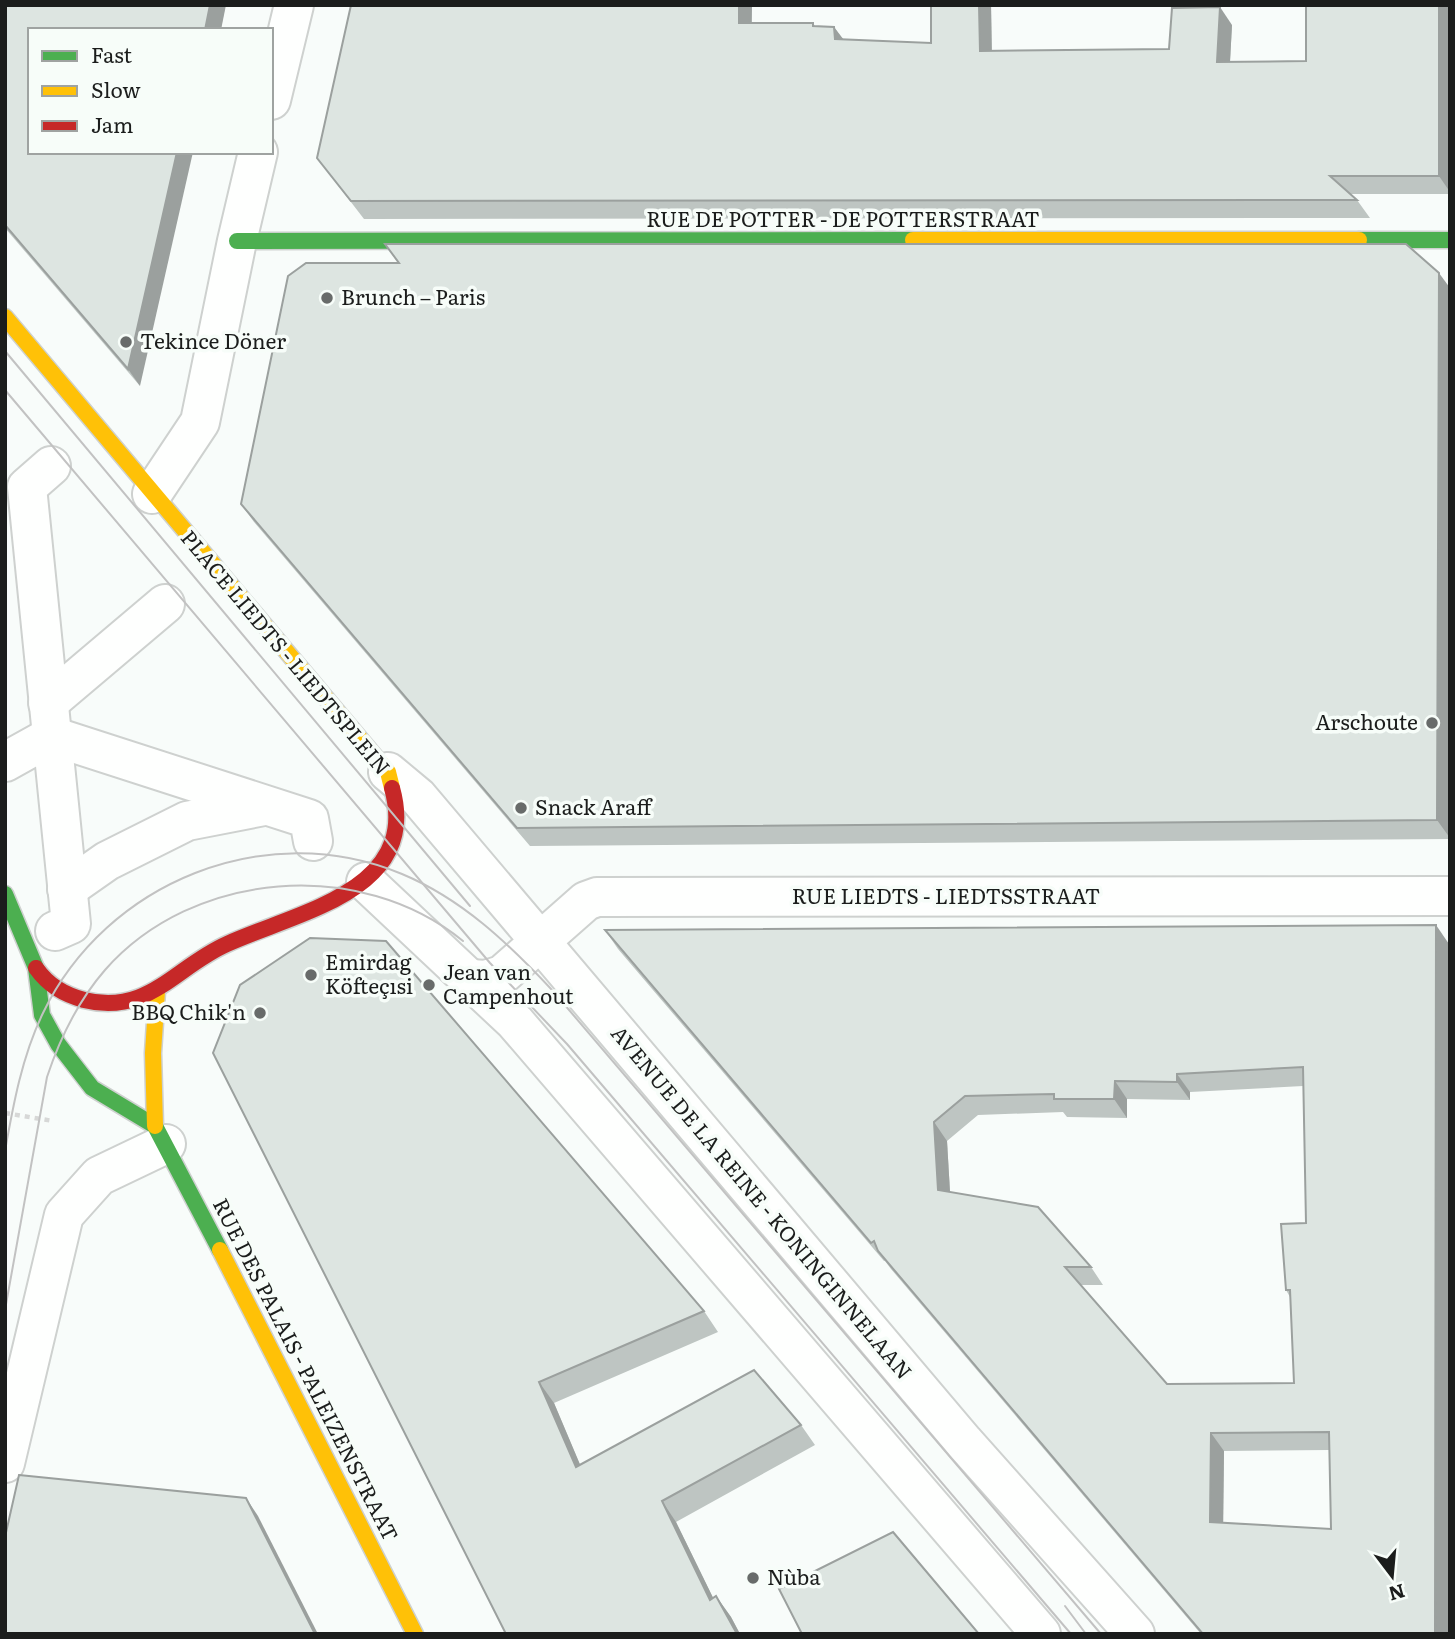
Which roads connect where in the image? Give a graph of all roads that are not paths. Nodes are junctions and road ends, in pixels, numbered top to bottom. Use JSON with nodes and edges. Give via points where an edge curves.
{"nodes":[{"id":1,"x":294,"y":5,"type":"edge"},
{"id":2,"x":273,"y":92,"type":"edge"},
{"id":3,"x":258,"y":154,"type":"edge"},
{"id":4,"x":1450,"y":240,"type":"edge"},
{"id":5,"x":237,"y":241,"type":"junction"},
{"id":6,"x":5,"y":317,"type":"edge"},
{"id":7,"x":51,"y":466,"type":"dead end"},
{"id":8,"x":152,"y":494,"type":"junction"},
{"id":9,"x":166,"y":604,"type":"dead end"},
{"id":10,"x":50,"y":720,"type":"junction"},
{"id":11,"x":5,"y":762,"type":"edge"},
{"id":12,"x":388,"y":772,"type":"junction"},
{"id":13,"x":266,"y":806,"type":"junction"},
{"id":14,"x":313,"y":841,"type":"dead end"},
{"id":15,"x":366,"y":882,"type":"junction"},
{"id":16,"x":67,"y":889,"type":"junction"},
{"id":17,"x":5,"y":894,"type":"edge"},
{"id":18,"x":1450,"y":896,"type":"edge"},
{"id":19,"x":55,"y":931,"type":"dead end"},
{"id":20,"x":541,"y":940,"type":"junction"},
{"id":21,"x":36,"y":968,"type":"junction"},
{"id":22,"x":471,"y":979,"type":"junction"},
{"id":23,"x":157,"y":991,"type":"junction"},
{"id":24,"x":160,"y":1135,"type":"junction"},
{"id":25,"x":5,"y":1463,"type":"edge"},
{"id":26,"x":415,"y":1634,"type":"edge"},
{"id":27,"x":1041,"y":1634,"type":"edge"},
{"id":28,"x":1135,"y":1634,"type":"edge"}],
"edges":[{"from":1,"to":2,"type":"street"},
{"from":3,"to":5,"type":"street"},
{"from":4,"to":5,"type":"main road","name":"RUE DE POTTER - DE POTTERSTRAAT"},
{"from":5,"to":8,"type":"street","via":[[200,422]]},
{"from":6,"to":8,"type":"main road","name":"PLACE LIEDTS - LIEDTSPLEIN"},
{"from":7,"to":10,"type":"street","via":[[27,487]]},
{"from":8,"to":12,"type":"main road","name":"PLACE LIEDTS - LIEDTSPLEIN"},
{"from":9,"to":10,"type":"street"},
{"from":10,"to":11,"type":"street"},
{"from":10,"to":13,"type":"street"},
{"from":10,"to":16,"type":"street"},
{"from":12,"to":15,"type":"main road","name":"PLACE LIEDTS - LIEDTSPLEIN","via":[[397,797],[397,831],[387,858]]},
{"from":12,"to":20,"type":"street","name":"AVENUE DE LA REINE - KONINGINNELAAN","via":[[418,797]]},
{"from":13,"to":14,"type":"street","via":[[309,819]]},
{"from":13,"to":16,"type":"street","via":[[187,821],[107,861]]},
{"from":15,"to":22,"type":"street"},
{"from":15,"to":23,"type":"main road","name":"PLACE LIEDTS - LIEDTSPLEIN","via":[[222,946]]},
{"from":16,"to":19,"type":"street","via":[[71,924]]},
{"from":17,"to":21,"type":"main road"},
{"from":18,"to":20,"type":"street","name":"RUE LIEDTS - LIEDTSSTRAAT","via":[[597,897],[586,901]]},
{"from":20,"to":22,"type":"street","name":"RUE LIEDTS - LIEDTSSTRAAT","via":[[502,975]]},
{"from":20,"to":28,"type":"street","name":"AVENUE DE LA REINE - KONINGINNELAAN","via":[[964,1442]]},
{"from":21,"to":23,"type":"main road","name":"PLACE LIEDTS - LIEDTSPLEIN","via":[[55,990],[105,1006]]},
{"from":21,"to":24,"type":"main road","via":[[42,1015],[69,1060],[92,1088]]},
{"from":22,"to":27,"type":"street","via":[[514,1022]]},
{"from":23,"to":24,"type":"main road","via":[[153,1053]]},
{"from":24,"to":25,"type":"street","via":[[99,1176],[64,1216]]},
{"from":24,"to":26,"type":"main road","name":"RUE DES PALAIS - PALEIZENSTRAAT"}]}
